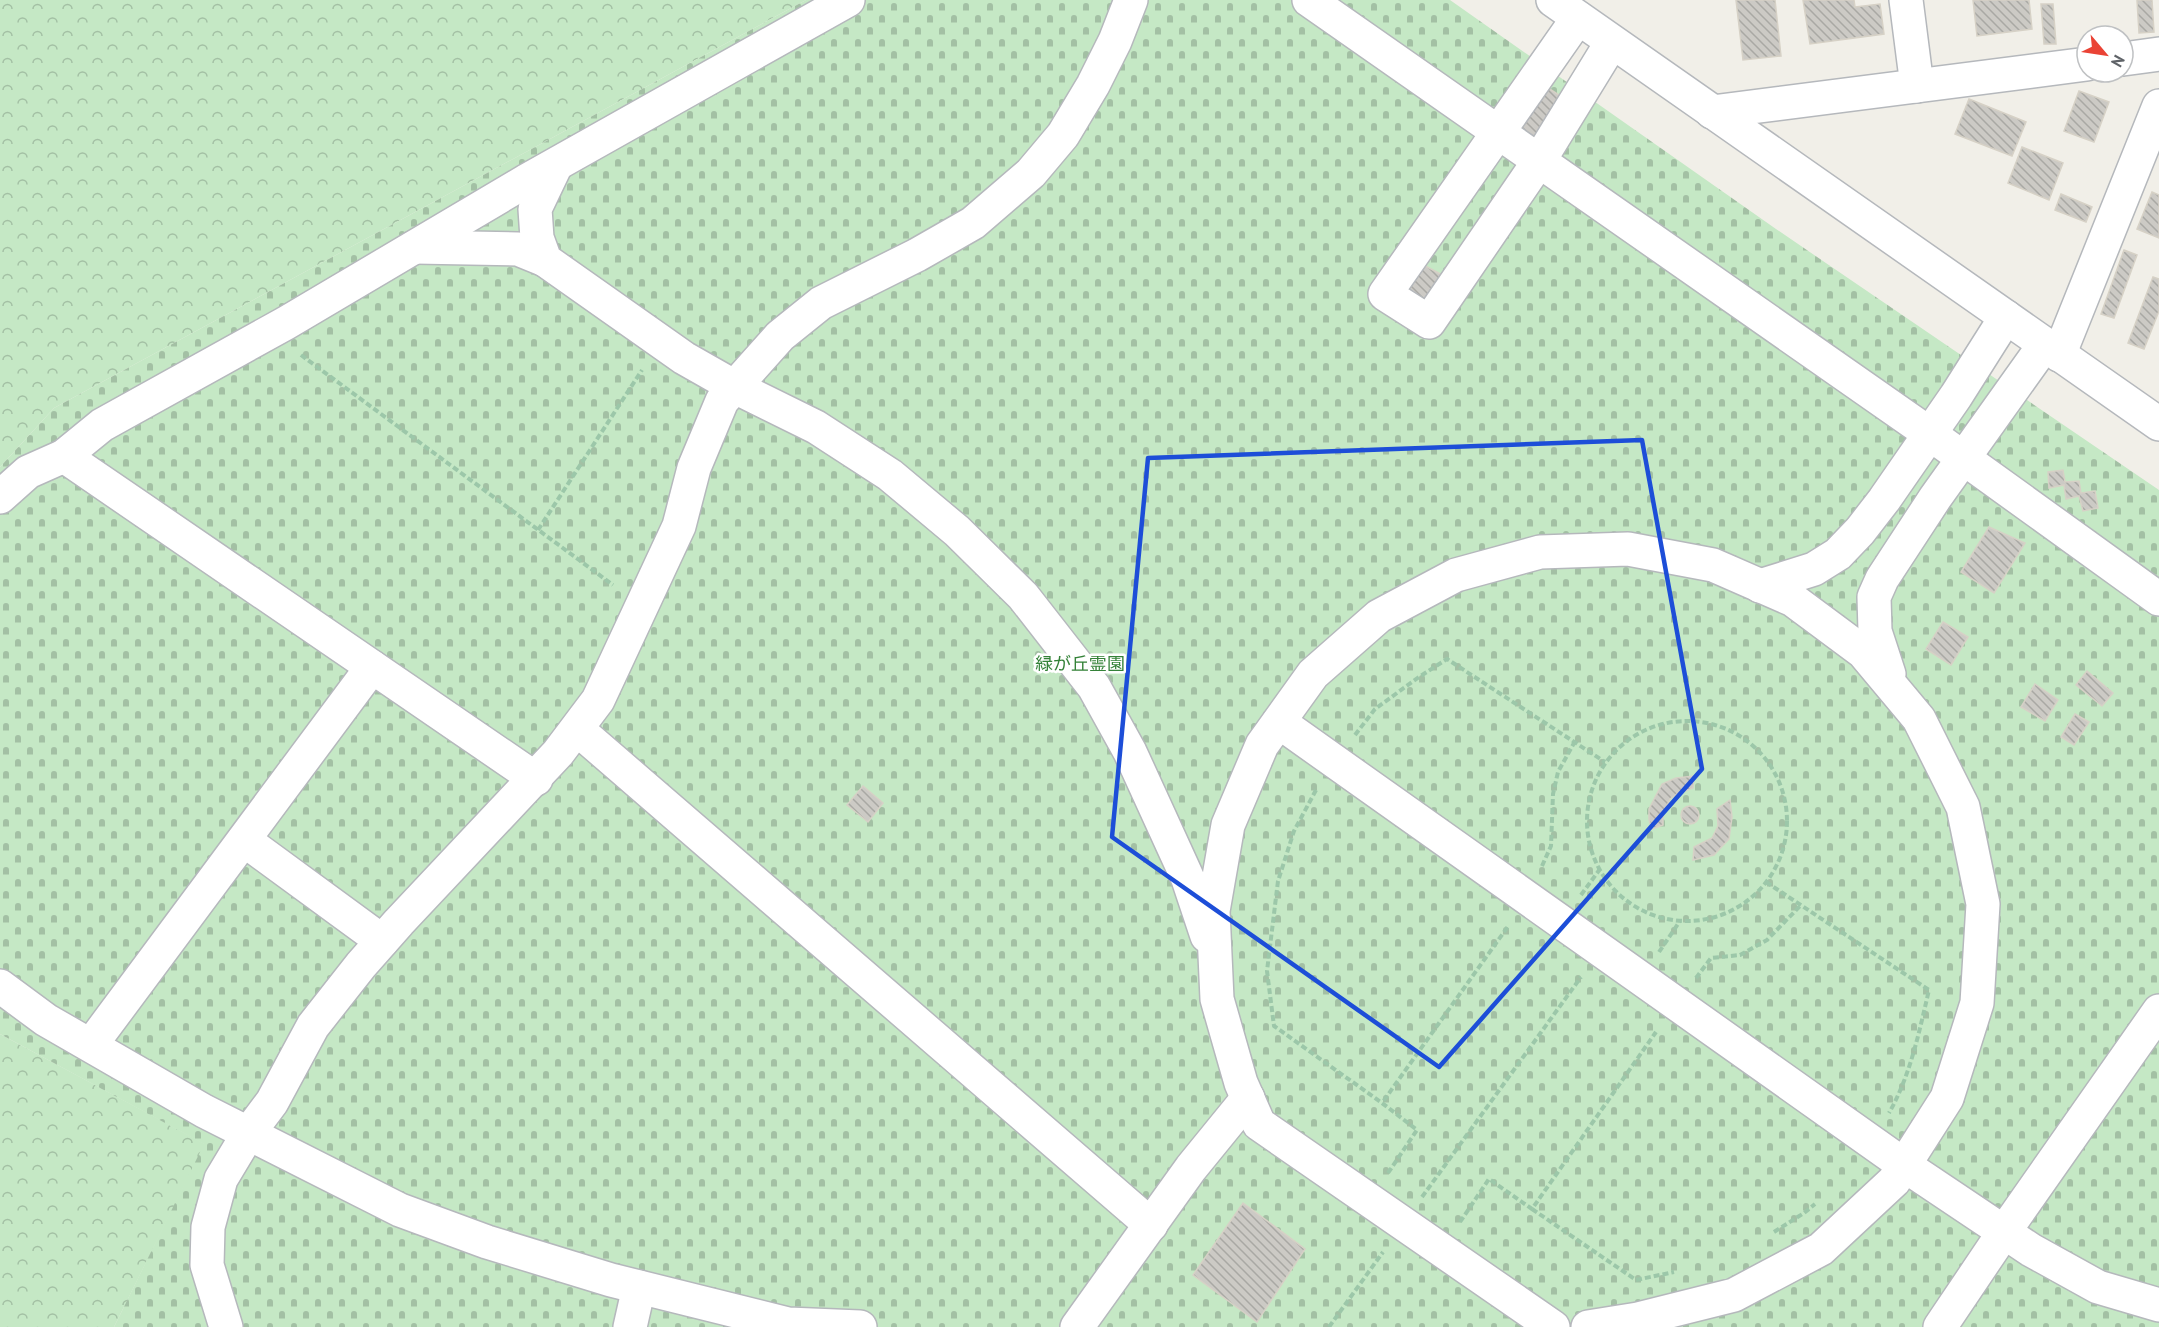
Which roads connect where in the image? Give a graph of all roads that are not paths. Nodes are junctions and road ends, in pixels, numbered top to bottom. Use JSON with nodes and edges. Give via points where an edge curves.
{"nodes":[{"id":1,"x":848,"y":0,"type":"edge"},
{"id":2,"x":1131,"y":0,"type":"edge"},
{"id":3,"x":1308,"y":0,"type":"edge"},
{"id":4,"x":1906,"y":0,"type":"edge"},
{"id":5,"x":1565,"y":9,"type":"edge"},
{"id":6,"x":1612,"y":42,"type":"junction"},
{"id":7,"x":2159,"y":54,"type":"edge"},
{"id":8,"x":2135,"y":57,"type":"edge"},
{"id":9,"x":2075,"y":66,"type":"edge"},
{"id":10,"x":1917,"y":86,"type":"junction"},
{"id":11,"x":2159,"y":106,"type":"edge"},
{"id":12,"x":1713,"y":112,"type":"junction"},
{"id":13,"x":1499,"y":132,"type":"junction"},
{"id":14,"x":1539,"y":160,"type":"junction"},
{"id":15,"x":556,"y":165,"type":"junction"},
{"id":16,"x":415,"y":247,"type":"junction"},
{"id":17,"x":545,"y":260,"type":"junction"},
{"id":18,"x":2006,"y":317,"type":"junction"},
{"id":19,"x":2052,"y":349,"type":"junction"},
{"id":20,"x":735,"y":387,"type":"junction"},
{"id":21,"x":2159,"y":424,"type":"edge"},
{"id":22,"x":1930,"y":434,"type":"junction"},
{"id":23,"x":64,"y":456,"type":"junction"},
{"id":24,"x":1964,"y":459,"type":"junction"},
{"id":25,"x":0,"y":497,"type":"edge"},
{"id":26,"x":1760,"y":585,"type":"junction"},
{"id":27,"x":2159,"y":599,"type":"edge"},
{"id":28,"x":372,"y":667,"type":"junction"},
{"id":29,"x":1894,"y":689,"type":"junction"},
{"id":30,"x":1279,"y":722,"type":"junction"},
{"id":31,"x":577,"y":729,"type":"junction"},
{"id":32,"x":536,"y":779,"type":"junction"},
{"id":33,"x":244,"y":840,"type":"junction"},
{"id":34,"x":382,"y":941,"type":"junction"},
{"id":35,"x":1215,"y":958,"type":"junction"},
{"id":36,"x":0,"y":986,"type":"edge"},
{"id":37,"x":2159,"y":1011,"type":"edge"},
{"id":38,"x":91,"y":1045,"type":"junction"},
{"id":39,"x":1248,"y":1098,"type":"junction"},
{"id":40,"x":248,"y":1134,"type":"junction"},
{"id":41,"x":1904,"y":1165,"type":"junction"},
{"id":42,"x":1151,"y":1224,"type":"junction"},
{"id":43,"x":2004,"y":1232,"type":"junction"},
{"id":44,"x":639,"y":1287,"type":"junction"},
{"id":45,"x":2159,"y":1305,"type":"edge"},
{"id":46,"x":226,"y":1327,"type":"edge"},
{"id":47,"x":630,"y":1327,"type":"edge"},
{"id":48,"x":860,"y":1327,"type":"edge"},
{"id":49,"x":1077,"y":1327,"type":"edge"},
{"id":50,"x":1553,"y":1327,"type":"edge"},
{"id":51,"x":1587,"y":1327,"type":"edge"},
{"id":52,"x":1940,"y":1327,"type":"edge"}],
"edges":[{"from":1,"to":15,"type":"street"},
{"from":2,"to":20,"type":"street","via":[[1093,85],[1063,135],[1031,173],[974,223],[822,303],[780,336]]},
{"from":3,"to":13,"type":"street"},
{"from":4,"to":10,"type":"street"},
{"from":5,"to":6,"type":"street"},
{"from":5,"to":13,"type":"street"},
{"from":6,"to":12,"type":"street"},
{"from":6,"to":14,"type":"street"},
{"from":7,"to":8,"type":"street"},
{"from":9,"to":10,"type":"street"},
{"from":10,"to":12,"type":"street"},
{"from":11,"to":19,"type":"street"},
{"from":12,"to":18,"type":"street"},
{"from":13,"to":14,"type":"street"},
{"from":13,"to":14,"type":"street","via":[[1385,294],[1429,322]]},
{"from":14,"to":22,"type":"street"},
{"from":15,"to":16,"type":"street"},
{"from":15,"to":17,"type":"street","via":[[535,208],[537,238]]},
{"from":16,"to":17,"type":"street","via":[[518,249]]},
{"from":16,"to":23,"type":"street","via":[[102,425]]},
{"from":17,"to":20,"type":"street","via":[[660,342]]},
{"from":18,"to":19,"type":"street"},
{"from":18,"to":22,"type":"street"},
{"from":19,"to":21,"type":"street"},
{"from":19,"to":24,"type":"street"},
{"from":20,"to":31,"type":"street","via":[[722,401],[694,468],[679,526],[597,700]]},
{"from":20,"to":35,"type":"street","via":[[816,427],[890,475],[957,531],[1023,596],[1094,687],[1130,752],[1188,879]]},
{"from":22,"to":24,"type":"street"},
{"from":22,"to":26,"type":"street","via":[[1884,500],[1838,554],[1814,569]]},
{"from":23,"to":25,"type":"street","via":[[28,472]]},
{"from":23,"to":28,"type":"street"},
{"from":24,"to":27,"type":"street"},
{"from":24,"to":29,"type":"street","via":[[1892,562],[1874,597],[1875,631]]},
{"from":26,"to":29,"type":"street","via":[[1793,600],[1863,652]]},
{"from":26,"to":30,"type":"street","via":[[1713,565],[1628,549],[1540,552],[1456,575],[1379,616],[1313,674]]},
{"from":28,"to":32,"type":"street"},
{"from":28,"to":33,"type":"street"},
{"from":29,"to":41,"type":"street","via":[[1919,719],[1963,807],[1983,904],[1977,1003],[1947,1098]]},
{"from":30,"to":35,"type":"street","via":[[1262,745],[1228,825],[1213,911]]},
{"from":30,"to":41,"type":"street"},
{"from":31,"to":32,"type":"street"},
{"from":31,"to":42,"type":"street"},
{"from":32,"to":34,"type":"street"},
{"from":33,"to":34,"type":"street"},
{"from":33,"to":38,"type":"street"},
{"from":34,"to":40,"type":"street","via":[[313,1026],[272,1102]]},
{"from":35,"to":39,"type":"street","via":[[1217,999]]},
{"from":36,"to":38,"type":"street","via":[[46,1020]]},
{"from":37,"to":43,"type":"street"},
{"from":38,"to":40,"type":"street"},
{"from":39,"to":42,"type":"street"},
{"from":39,"to":50,"type":"street","via":[[1259,1124]]},
{"from":40,"to":44,"type":"street","via":[[400,1210],[487,1242]]},
{"from":40,"to":46,"type":"street","via":[[221,1179],[208,1227],[207,1265]]},
{"from":41,"to":43,"type":"street"},
{"from":41,"to":51,"type":"street","via":[[1894,1181],[1821,1249],[1734,1295]]},
{"from":42,"to":49,"type":"street"},
{"from":43,"to":45,"type":"street","via":[[2098,1287]]},
{"from":43,"to":52,"type":"street"},
{"from":44,"to":47,"type":"street"},
{"from":44,"to":48,"type":"street","via":[[788,1324]]}]}
